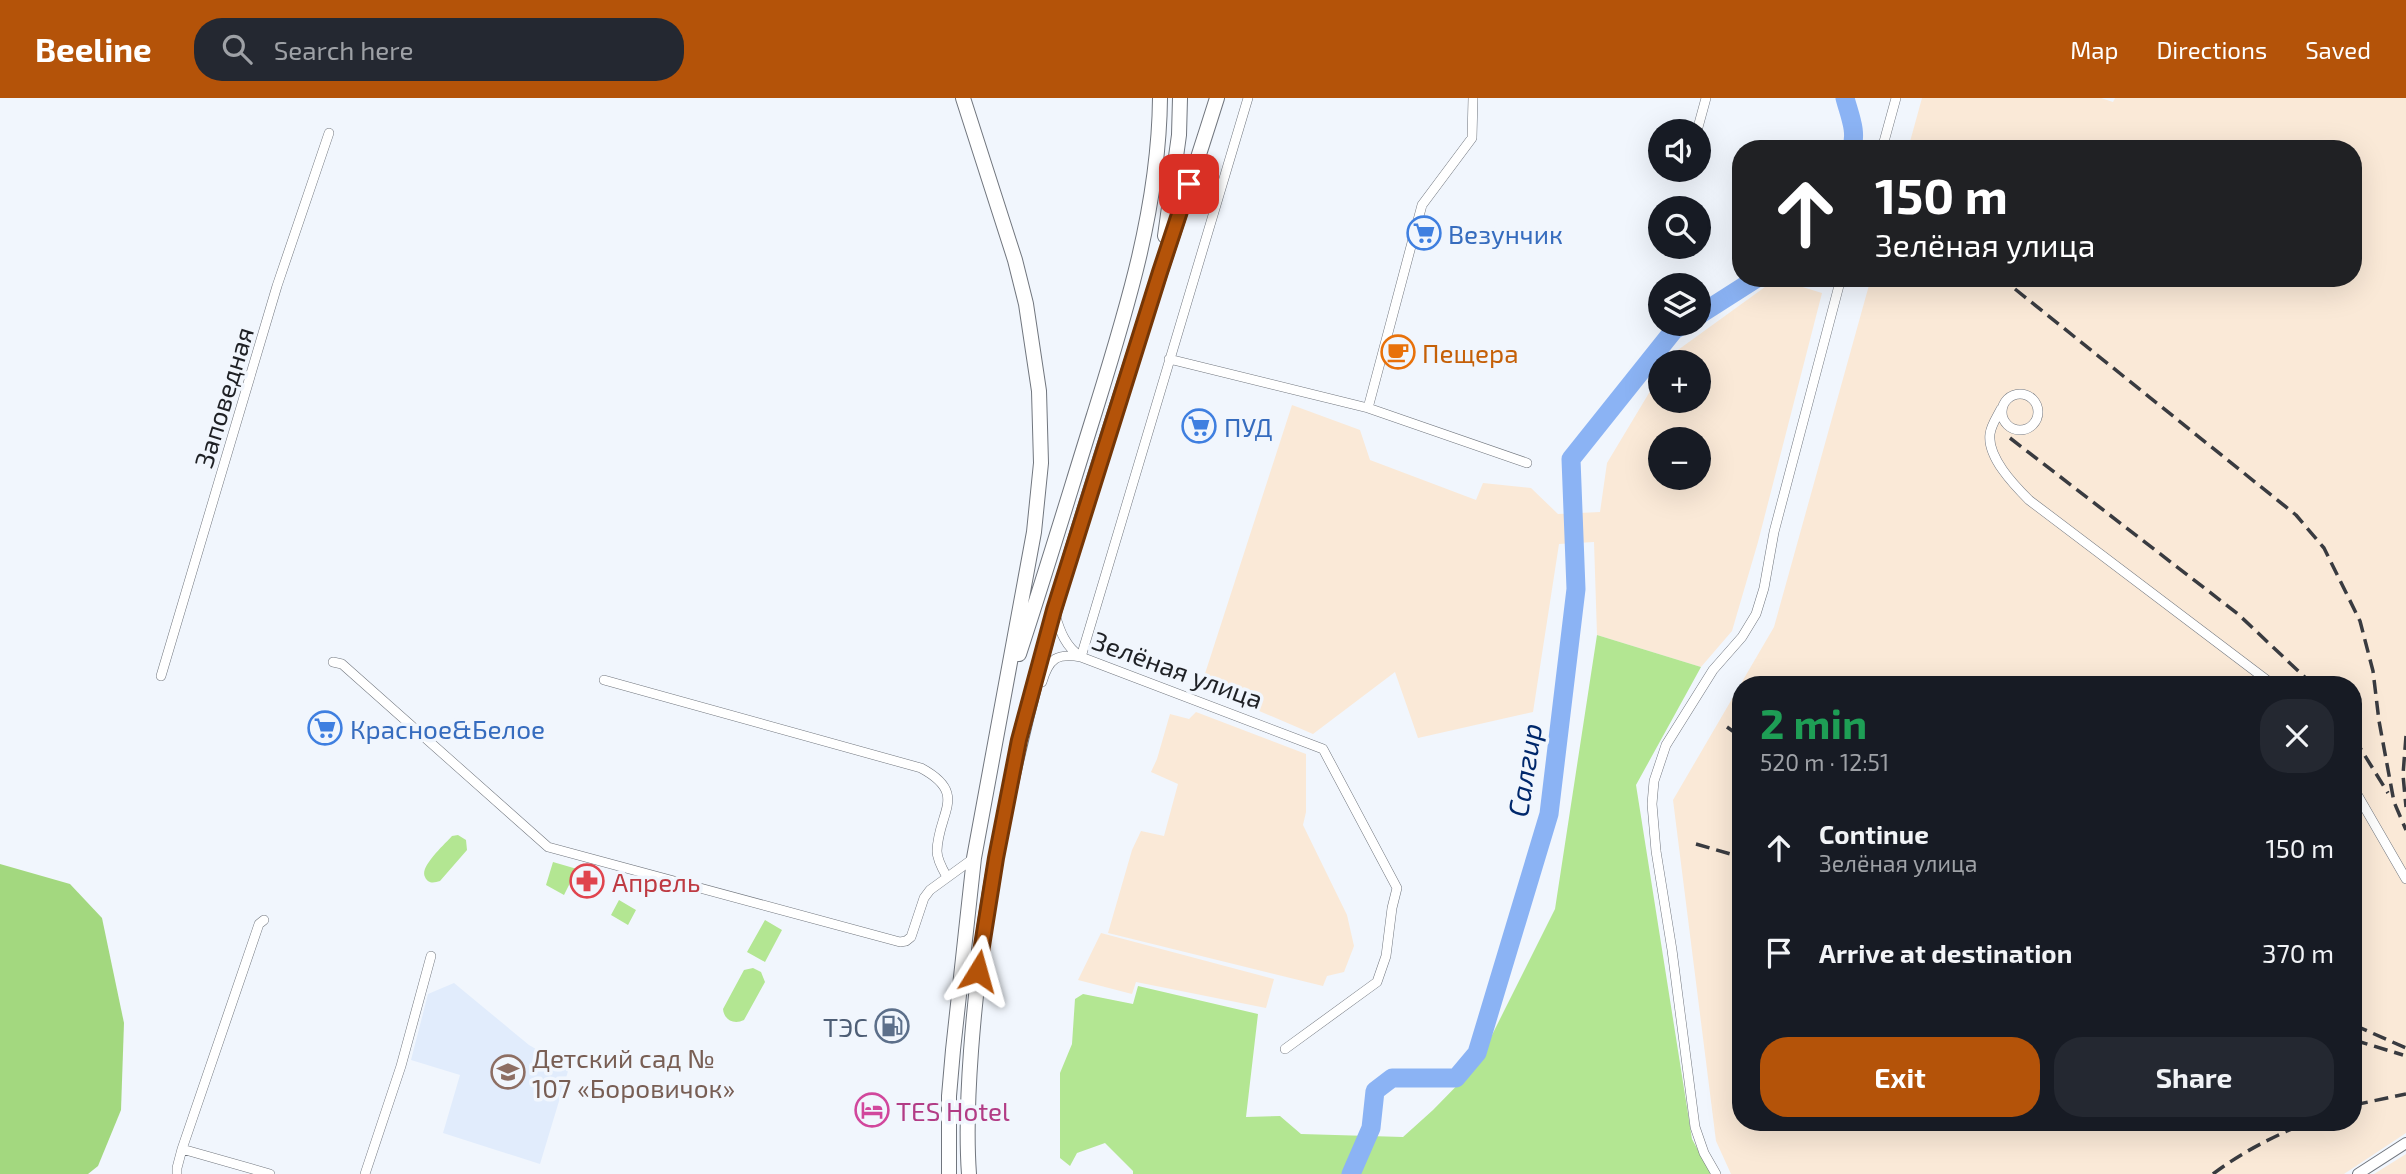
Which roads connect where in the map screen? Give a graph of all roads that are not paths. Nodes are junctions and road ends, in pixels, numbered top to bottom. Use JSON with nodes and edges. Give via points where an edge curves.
{"nodes":[{"id":1,"x":963,"y":98,"type":"edge"},
{"id":2,"x":1160,"y":98,"type":"edge"},
{"id":3,"x":1180,"y":98,"type":"edge"},
{"id":4,"x":1217,"y":98,"type":"edge"},
{"id":5,"x":1248,"y":98,"type":"edge"},
{"id":6,"x":1473,"y":98,"type":"edge"},
{"id":7,"x":1706,"y":98,"type":"edge"},
{"id":8,"x":1896,"y":98,"type":"edge"},
{"id":9,"x":1700,"y":119,"type":"edge"},
{"id":10,"x":329,"y":133,"type":"dead end"},
{"id":11,"x":1884,"y":140,"type":"edge"},
{"id":12,"x":1160,"y":272,"type":"junction"},
{"id":13,"x":1839,"y":287,"type":"edge"},
{"id":14,"x":1170,"y":359,"type":"junction"},
{"id":15,"x":1368,"y":408,"type":"junction"},
{"id":16,"x":2001,"y":409,"type":"junction"},
{"id":17,"x":1527,"y":463,"type":"dead end"},
{"id":18,"x":1054,"y":610,"type":"junction"},
{"id":19,"x":1076,"y":656,"type":"junction"},
{"id":20,"x":333,"y":662,"type":"dead end"},
{"id":21,"x":161,"y":676,"type":"dead end"},
{"id":22,"x":2261,"y":676,"type":"edge"},
{"id":23,"x":604,"y":680,"type":"dead end"},
{"id":24,"x":1005,"y":695,"type":"junction"},
{"id":25,"x":2362,"y":803,"type":"edge"},
{"id":26,"x":974,"y":858,"type":"junction"},
{"id":27,"x":996,"y":858,"type":"junction"},
{"id":28,"x":947,"y":877,"type":"junction"},
{"id":29,"x":2406,"y":879,"type":"edge"},
{"id":30,"x":264,"y":920,"type":"dead end"},
{"id":31,"x":431,"y":956,"type":"dead end"},
{"id":32,"x":1285,"y":1049,"type":"dead end"},
{"id":33,"x":2406,"y":1143,"type":"edge"},
{"id":34,"x":182,"y":1149,"type":"junction"},
{"id":35,"x":177,"y":1174,"type":"edge"},
{"id":36,"x":270,"y":1174,"type":"edge"},
{"id":37,"x":365,"y":1174,"type":"edge"},
{"id":38,"x":949,"y":1174,"type":"edge"},
{"id":39,"x":969,"y":1174,"type":"edge"},
{"id":40,"x":1716,"y":1174,"type":"edge"},
{"id":41,"x":2358,"y":1174,"type":"edge"}],
"edges":[{"from":1,"to":24,"type":"main road","via":[[1020,282],[1039,391],[1041,463],[1034,532]]},
{"from":2,"to":24,"type":"main road","via":[[1151,206],[1118,333]]},
{"from":3,"to":12,"type":"main road"},
{"from":4,"to":12,"type":"main road"},
{"from":5,"to":14,"type":"street"},
{"from":6,"to":15,"type":"street","via":[[1472,138],[1422,205]]},
{"from":7,"to":9,"type":"street"},
{"from":8,"to":11,"type":"street"},
{"from":10,"to":21,"type":"street","name":"Заповедная","via":[[277,286]]},
{"from":12,"to":18,"type":"main road"},
{"from":13,"to":40,"type":"street","via":[[1756,614],[1666,744],[1654,781],[1656,851],[1695,1127]]},
{"from":14,"to":15,"type":"street"},
{"from":14,"to":19,"type":"street"},
{"from":15,"to":17,"type":"street"},
{"from":16,"to":16,"type":"street","via":[[2006,398],[2022,393],[2037,404],[2038,417],[2031,427],[2018,430],[2007,425]]},
{"from":16,"to":22,"type":"street","via":[[1989,438],[2006,477],[2029,500]]},
{"from":18,"to":19,"type":"street","via":[[1059,629]]},
{"from":18,"to":27,"type":"main road","via":[[1019,740]]},
{"from":19,"to":27,"type":"street","name":"Зелёная улица","via":[[1062,655],[1050,661],[1045,673]]},
{"from":19,"to":32,"type":"street","name":"Зелёная улица","via":[[1323,749],[1397,888],[1377,982]]},
{"from":20,"to":28,"type":"street","via":[[342,664],[548,847],[900,942],[911,937],[924,898]]},
{"from":23,"to":28,"type":"street","via":[[921,768],[938,777],[948,802],[936,853]]},
{"from":24,"to":26,"type":"main road"},
{"from":25,"to":29,"type":"street"},
{"from":26,"to":28,"type":"street"},
{"from":26,"to":38,"type":"main road","via":[[949,1096]]},
{"from":27,"to":39,"type":"main road","via":[[976,995],[968,1096]]},
{"from":30,"to":34,"type":"street"},
{"from":31,"to":37,"type":"street"},
{"from":33,"to":41,"type":"street"},
{"from":34,"to":35,"type":"street"},
{"from":34,"to":36,"type":"street"}]}
